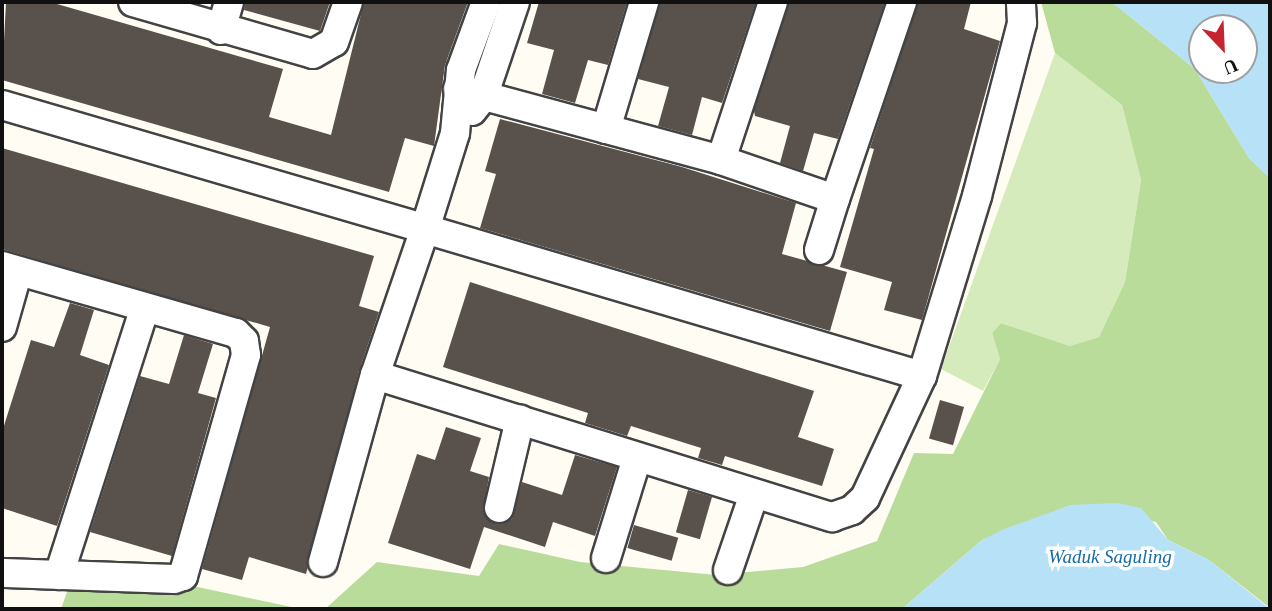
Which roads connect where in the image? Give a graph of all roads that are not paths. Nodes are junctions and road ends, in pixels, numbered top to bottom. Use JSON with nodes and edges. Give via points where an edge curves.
{"nodes":[{"id":1,"x":133,"y":2,"type":"edge"},
{"id":2,"x":229,"y":2,"type":"edge"},
{"id":3,"x":348,"y":2,"type":"edge"},
{"id":4,"x":485,"y":2,"type":"edge"},
{"id":5,"x":515,"y":2,"type":"edge"},
{"id":6,"x":644,"y":2,"type":"edge"},
{"id":7,"x":774,"y":2,"type":"edge"},
{"id":8,"x":902,"y":2,"type":"edge"},
{"id":9,"x":1021,"y":2,"type":"edge"},
{"id":10,"x":220,"y":30,"type":"junction"},
{"id":11,"x":471,"y":93,"type":"junction"},
{"id":12,"x":2,"y":105,"type":"edge"},
{"id":13,"x":606,"y":129,"type":"junction"},
{"id":14,"x":721,"y":160,"type":"junction"},
{"id":15,"x":835,"y":199,"type":"junction"},
{"id":16,"x":425,"y":229,"type":"junction"},
{"id":17,"x":819,"y":250,"type":"dead end"},
{"id":18,"x":10,"y":269,"type":"edge"},
{"id":19,"x":145,"y":307,"type":"junction"},
{"id":20,"x":2,"y":327,"type":"edge"},
{"id":21,"x":375,"y":374,"type":"junction"},
{"id":22,"x":922,"y":376,"type":"junction"},
{"id":23,"x":520,"y":419,"type":"junction"},
{"id":24,"x":637,"y":458,"type":"junction"},
{"id":25,"x":754,"y":494,"type":"junction"},
{"id":26,"x":499,"y":508,"type":"dead end"},
{"id":27,"x":606,"y":558,"type":"dead end"},
{"id":28,"x":323,"y":562,"type":"dead end"},
{"id":29,"x":728,"y":570,"type":"dead end"},
{"id":30,"x":2,"y":573,"type":"edge"},
{"id":31,"x":60,"y":575,"type":"junction"}],
"edges":[{"from":1,"to":10,"type":"street"},
{"from":2,"to":10,"type":"street"},
{"from":3,"to":10,"type":"street","via":[[334,42],[313,54]]},
{"from":4,"to":11,"type":"street"},
{"from":5,"to":11,"type":"street"},
{"from":6,"to":13,"type":"street"},
{"from":7,"to":14,"type":"street"},
{"from":8,"to":15,"type":"street"},
{"from":9,"to":22,"type":"street","via":[[1021,23],[977,196]]},
{"from":11,"to":13,"type":"street"},
{"from":11,"to":16,"type":"street"},
{"from":12,"to":16,"type":"street"},
{"from":13,"to":14,"type":"street"},
{"from":14,"to":15,"type":"street"},
{"from":15,"to":17,"type":"street"},
{"from":16,"to":21,"type":"street"},
{"from":16,"to":22,"type":"street"},
{"from":18,"to":19,"type":"street"},
{"from":18,"to":20,"type":"street"},
{"from":19,"to":31,"type":"street"},
{"from":19,"to":31,"type":"street","via":[[236,333],[246,347],[188,566],[174,579]]},
{"from":21,"to":23,"type":"street"},
{"from":21,"to":28,"type":"street"},
{"from":22,"to":25,"type":"street","via":[[859,506],[832,517]]},
{"from":23,"to":24,"type":"street"},
{"from":23,"to":26,"type":"street"},
{"from":24,"to":25,"type":"street"},
{"from":24,"to":27,"type":"street"},
{"from":25,"to":29,"type":"street"},
{"from":30,"to":31,"type":"street"}]}
